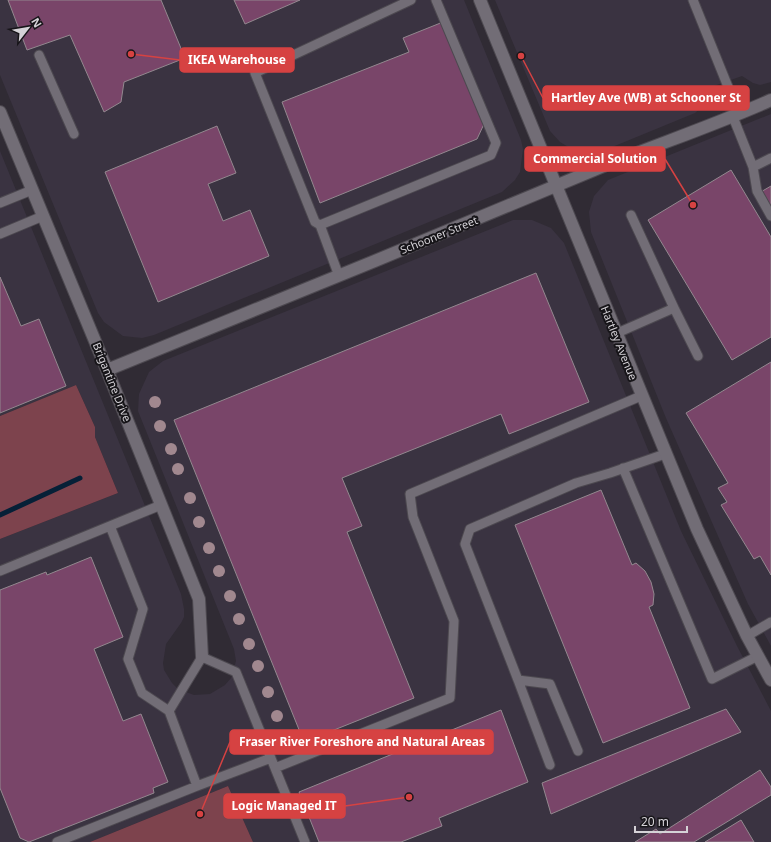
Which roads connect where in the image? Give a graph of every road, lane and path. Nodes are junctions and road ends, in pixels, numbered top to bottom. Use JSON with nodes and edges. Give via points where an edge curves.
{"nodes":[{"id":1,"x":411,"y":0,"type":"edge"},
{"id":2,"x":436,"y":0,"type":"edge"},
{"id":3,"x":480,"y":0,"type":"edge"},
{"id":4,"x":693,"y":0,"type":"edge"},
{"id":5,"x":39,"y":55,"type":"dead end"},
{"id":6,"x":771,"y":100,"type":"edge"},
{"id":7,"x":0,"y":112,"type":"edge"},
{"id":8,"x":736,"y":116,"type":"junction"},
{"id":9,"x":74,"y":134,"type":"dead end"},
{"id":10,"x":771,"y":158,"type":"edge"},
{"id":11,"x":753,"y":167,"type":"junction"},
{"id":12,"x":556,"y":187,"type":"junction"},
{"id":13,"x":32,"y":190,"type":"junction"},
{"id":14,"x":0,"y":203,"type":"edge"},
{"id":15,"x":631,"y":215,"type":"dead end"},
{"id":16,"x":43,"y":216,"type":"junction"},
{"id":17,"x":771,"y":216,"type":"edge"},
{"id":18,"x":320,"y":225,"type":"junction"},
{"id":19,"x":0,"y":234,"type":"edge"},
{"id":20,"x":339,"y":276,"type":"junction"},
{"id":21,"x":674,"y":308,"type":"junction"},
{"id":22,"x":615,"y":334,"type":"junction"},
{"id":23,"x":698,"y":356,"type":"dead end"},
{"id":24,"x":107,"y":370,"type":"junction"},
{"id":25,"x":641,"y":396,"type":"junction"},
{"id":26,"x":665,"y":454,"type":"junction"},
{"id":27,"x":623,"y":468,"type":"junction"},
{"id":28,"x":161,"y":504,"type":"junction"},
{"id":29,"x":110,"y":526,"type":"junction"},
{"id":30,"x":0,"y":571,"type":"edge"},
{"id":31,"x":771,"y":622,"type":"edge"},
{"id":32,"x":747,"y":636,"type":"junction"},
{"id":33,"x":758,"y":656,"type":"junction"},
{"id":34,"x":202,"y":657,"type":"junction"},
{"id":35,"x":518,"y":680,"type":"junction"},
{"id":36,"x":771,"y":680,"type":"edge"},
{"id":37,"x":169,"y":711,"type":"junction"},
{"id":38,"x":578,"y":751,"type":"dead end"},
{"id":39,"x":270,"y":758,"type":"junction"},
{"id":40,"x":550,"y":765,"type":"dead end"},
{"id":41,"x":275,"y":768,"type":"junction"},
{"id":42,"x":197,"y":786,"type":"junction"},
{"id":43,"x":57,"y":842,"type":"edge"},
{"id":44,"x":305,"y":842,"type":"edge"}],
"edges":[{"from":1,"to":18,"type":"lane","via":[[255,72],[315,222]]},
{"from":2,"to":18,"type":"lane","via":[[496,143],[491,154]]},
{"from":3,"to":12,"type":"street","name":"Hartley Avenue"},
{"from":4,"to":8,"type":"lane"},
{"from":5,"to":9,"type":"lane"},
{"from":6,"to":8,"type":"street","name":"Schooner Street"},
{"from":7,"to":13,"type":"street","name":"Brigantine Drive"},
{"from":8,"to":11,"type":"lane"},
{"from":8,"to":12,"type":"street","name":"Schooner Street"},
{"from":10,"to":11,"type":"lane"},
{"from":11,"to":17,"type":"lane","via":[[757,190]]},
{"from":12,"to":20,"type":"street","name":"Schooner Street"},
{"from":12,"to":22,"type":"street","name":"Hartley Avenue"},
{"from":13,"to":14,"type":"lane"},
{"from":13,"to":16,"type":"street","name":"Brigantine Drive"},
{"from":15,"to":21,"type":"lane"},
{"from":16,"to":19,"type":"lane"},
{"from":16,"to":24,"type":"street","name":"Brigantine Drive"},
{"from":18,"to":20,"type":"lane"},
{"from":20,"to":24,"type":"street","name":"Schooner Street"},
{"from":21,"to":22,"type":"lane"},
{"from":21,"to":23,"type":"lane"},
{"from":22,"to":25,"type":"street","name":"Hartley Avenue"},
{"from":24,"to":28,"type":"street","name":"Brigantine Drive"},
{"from":25,"to":26,"type":"street","name":"Hartley Avenue"},
{"from":25,"to":41,"type":"lane","via":[[410,494],[413,516],[454,622],[450,698]]},
{"from":26,"to":27,"type":"lane"},
{"from":26,"to":32,"type":"street","name":"Hartley Avenue"},
{"from":27,"to":33,"type":"lane","via":[[712,679]]},
{"from":27,"to":35,"type":"lane","via":[[576,483],[470,529],[465,544]]},
{"from":28,"to":29,"type":"lane"},
{"from":28,"to":34,"type":"street","name":"Brigantine Drive","via":[[199,600]]},
{"from":29,"to":30,"type":"lane"},
{"from":29,"to":37,"type":"lane","via":[[143,609],[128,659],[142,693]]},
{"from":31,"to":32,"type":"lane"},
{"from":32,"to":33,"type":"street","name":"Hartley Avenue"},
{"from":33,"to":36,"type":"street","name":"Hartley Avenue"},
{"from":34,"to":37,"type":"lane"},
{"from":34,"to":39,"type":"lane","via":[[236,672]]},
{"from":35,"to":38,"type":"lane","via":[[550,684]]},
{"from":35,"to":40,"type":"lane"},
{"from":37,"to":42,"type":"lane"},
{"from":39,"to":41,"type":"lane"},
{"from":39,"to":42,"type":"lane"},
{"from":41,"to":44,"type":"lane"},
{"from":42,"to":43,"type":"lane"}]}
